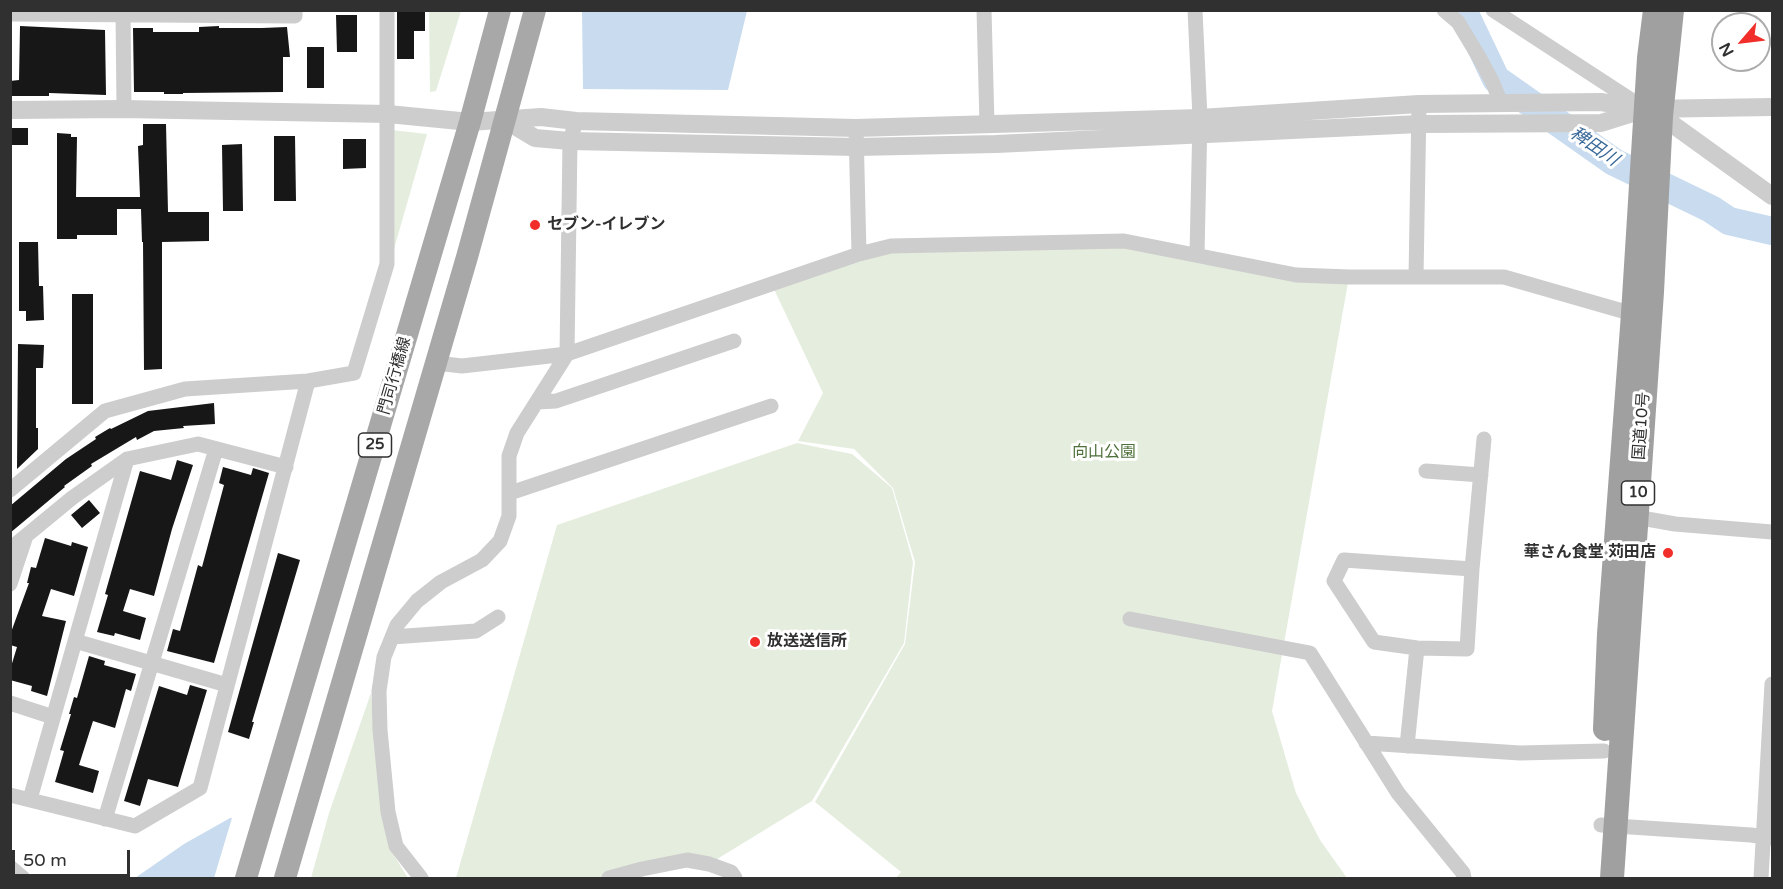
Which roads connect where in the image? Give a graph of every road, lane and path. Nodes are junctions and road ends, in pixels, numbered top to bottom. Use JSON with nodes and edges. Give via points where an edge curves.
{"nodes":[{"id":1,"x":295,"y":10,"type":"edge"},
{"id":2,"x":387,"y":10,"type":"edge"},
{"id":3,"x":500,"y":10,"type":"edge"},
{"id":4,"x":535,"y":10,"type":"edge"},
{"id":5,"x":984,"y":10,"type":"edge"},
{"id":6,"x":1195,"y":10,"type":"edge"},
{"id":7,"x":1444,"y":10,"type":"edge"},
{"id":8,"x":1493,"y":10,"type":"edge"},
{"id":9,"x":1655,"y":10,"type":"edge"},
{"id":10,"x":1672,"y":10,"type":"edge"},
{"id":11,"x":123,"y":13,"type":"edge"},
{"id":12,"x":10,"y":14,"type":"edge"},
{"id":13,"x":1501,"y":103,"type":"junction"},
{"id":14,"x":1419,"y":104,"type":"junction"},
{"id":15,"x":1773,"y":107,"type":"edge"},
{"id":16,"x":124,"y":109,"type":"junction"},
{"id":17,"x":10,"y":110,"type":"edge"},
{"id":18,"x":1656,"y":111,"type":"junction"},
{"id":19,"x":388,"y":114,"type":"junction"},
{"id":20,"x":505,"y":120,"type":"junction"},
{"id":21,"x":576,"y":121,"type":"junction"},
{"id":22,"x":470,"y":122,"type":"junction"},
{"id":23,"x":987,"y":124,"type":"junction"},
{"id":24,"x":1419,"y":124,"type":"junction"},
{"id":25,"x":1200,"y":126,"type":"junction"},
{"id":26,"x":856,"y":128,"type":"junction"},
{"id":27,"x":570,"y":141,"type":"junction"},
{"id":28,"x":857,"y":147,"type":"junction"},
{"id":29,"x":1773,"y":196,"type":"edge"},
{"id":30,"x":859,"y":254,"type":"junction"},
{"id":31,"x":1197,"y":254,"type":"junction"},
{"id":32,"x":1416,"y":277,"type":"junction"},
{"id":33,"x":1633,"y":314,"type":"junction"},
{"id":34,"x":734,"y":341,"type":"dead end"},
{"id":35,"x":567,"y":354,"type":"junction"},
{"id":36,"x":436,"y":363,"type":"junction"},
{"id":37,"x":308,"y":381,"type":"junction"},
{"id":38,"x":537,"y":402,"type":"junction"},
{"id":39,"x":771,"y":406,"type":"dead end"},
{"id":40,"x":1484,"y":439,"type":"dead end"},
{"id":41,"x":216,"y":449,"type":"junction"},
{"id":42,"x":127,"y":459,"type":"junction"},
{"id":43,"x":286,"y":467,"type":"junction"},
{"id":44,"x":1426,"y":471,"type":"dead end"},
{"id":45,"x":1480,"y":476,"type":"junction"},
{"id":46,"x":10,"y":490,"type":"edge"},
{"id":47,"x":510,"y":493,"type":"junction"},
{"id":48,"x":1627,"y":515,"type":"junction"},
{"id":49,"x":1773,"y":532,"type":"edge"},
{"id":50,"x":26,"y":536,"type":"junction"},
{"id":51,"x":10,"y":549,"type":"edge"},
{"id":52,"x":1472,"y":569,"type":"junction"},
{"id":53,"x":10,"y":584,"type":"edge"},
{"id":54,"x":498,"y":617,"type":"dead end"},
{"id":55,"x":1130,"y":619,"type":"dead end"},
{"id":56,"x":392,"y":637,"type":"junction"},
{"id":57,"x":75,"y":641,"type":"junction"},
{"id":58,"x":1417,"y":648,"type":"junction"},
{"id":59,"x":152,"y":662,"type":"junction"},
{"id":60,"x":1773,"y":684,"type":"edge"},
{"id":61,"x":227,"y":685,"type":"junction"},
{"id":62,"x":10,"y":703,"type":"edge"},
{"id":63,"x":53,"y":717,"type":"junction"},
{"id":64,"x":1366,"y":743,"type":"junction"},
{"id":65,"x":1407,"y":746,"type":"junction"},
{"id":66,"x":1604,"y":751,"type":"junction"},
{"id":67,"x":10,"y":795,"type":"edge"},
{"id":68,"x":30,"y":800,"type":"junction"},
{"id":69,"x":105,"y":819,"type":"junction"},
{"id":70,"x":1608,"y":826,"type":"junction"},
{"id":71,"x":1768,"y":838,"type":"edge"},
{"id":72,"x":10,"y":867,"type":"edge"},
{"id":73,"x":660,"y":872,"type":"edge"},
{"id":74,"x":23,"y":879,"type":"edge"},
{"id":75,"x":246,"y":879,"type":"edge"},
{"id":76,"x":285,"y":879,"type":"edge"},
{"id":77,"x":421,"y":879,"type":"edge"},
{"id":78,"x":609,"y":879,"type":"edge"},
{"id":79,"x":735,"y":879,"type":"edge"},
{"id":80,"x":1464,"y":879,"type":"edge"},
{"id":81,"x":1596,"y":879,"type":"edge"},
{"id":82,"x":1612,"y":879,"type":"edge"},
{"id":83,"x":1761,"y":879,"type":"edge"}],
"edges":[{"from":1,"to":11,"type":"street","via":[[295,16]]},
{"from":2,"to":19,"type":"street"},
{"from":3,"to":22,"type":"main road","name":"門司行橋線","number":"25"},
{"from":4,"to":20,"type":"main road","number":"25"},
{"from":5,"to":23,"type":"street"},
{"from":6,"to":25,"type":"street"},
{"from":7,"to":13,"type":"street","via":[[1458,22],[1474,48]]},
{"from":8,"to":18,"type":"street"},
{"from":9,"to":18,"type":"highway","name":"国道10号","number":"10","via":[[1648,58]]},
{"from":10,"to":18,"type":"highway","name":"国道10号","number":"10"},
{"from":11,"to":12,"type":"street"},
{"from":11,"to":16,"type":"street"},
{"from":13,"to":14,"type":"street"},
{"from":13,"to":18,"type":"street","via":[[1601,102]]},
{"from":14,"to":24,"type":"street"},
{"from":14,"to":25,"type":"street"},
{"from":15,"to":18,"type":"street"},
{"from":16,"to":17,"type":"street"},
{"from":16,"to":19,"type":"street"},
{"from":18,"to":24,"type":"street","via":[[1601,123]]},
{"from":18,"to":29,"type":"street"},
{"from":18,"to":33,"type":"highway","name":"国道10号","number":"10"},
{"from":18,"to":48,"type":"highway","name":"国道10号","number":"10","via":[[1655,236]]},
{"from":19,"to":22,"type":"street"},
{"from":19,"to":37,"type":"street","via":[[387,264],[354,373]]},
{"from":20,"to":21,"type":"street","via":[[541,117]]},
{"from":20,"to":22,"type":"street"},
{"from":20,"to":27,"type":"street","via":[[535,138]]},
{"from":20,"to":36,"type":"main road","number":"25"},
{"from":21,"to":26,"type":"street"},
{"from":21,"to":27,"type":"street"},
{"from":22,"to":75,"type":"main road","name":"門司行橋線","number":"25"},
{"from":23,"to":25,"type":"street"},
{"from":23,"to":26,"type":"street"},
{"from":24,"to":25,"type":"street"},
{"from":24,"to":32,"type":"street"},
{"from":25,"to":28,"type":"street","via":[[996,144]]},
{"from":25,"to":31,"type":"street"},
{"from":26,"to":28,"type":"street"},
{"from":27,"to":28,"type":"street"},
{"from":27,"to":35,"type":"street"},
{"from":28,"to":30,"type":"street"},
{"from":30,"to":31,"type":"street","via":[[891,246],[1124,241]]},
{"from":30,"to":35,"type":"street"},
{"from":31,"to":32,"type":"street","via":[[1296,275]]},
{"from":32,"to":33,"type":"street","via":[[1504,277]]},
{"from":33,"to":48,"type":"highway","name":"国道10号","number":"10"},
{"from":34,"to":38,"type":"street","via":[[556,401]]},
{"from":35,"to":36,"type":"street","via":[[462,366]]},
{"from":35,"to":38,"type":"street"},
{"from":36,"to":76,"type":"main road","number":"25"},
{"from":37,"to":43,"type":"street"},
{"from":37,"to":46,"type":"street","via":[[185,389],[105,411]]},
{"from":38,"to":47,"type":"street","via":[[518,433],[510,456]]},
{"from":39,"to":47,"type":"street"},
{"from":40,"to":45,"type":"street"},
{"from":41,"to":42,"type":"street","via":[[198,444]]},
{"from":41,"to":43,"type":"street"},
{"from":41,"to":59,"type":"street"},
{"from":42,"to":50,"type":"street"},
{"from":42,"to":57,"type":"street"},
{"from":43,"to":61,"type":"street"},
{"from":44,"to":45,"type":"street"},
{"from":45,"to":52,"type":"street"},
{"from":47,"to":56,"type":"street","via":[[509,516],[500,541],[482,560],[441,582],[417,601]]},
{"from":48,"to":49,"type":"street","via":[[1675,524]]},
{"from":48,"to":66,"type":"highway","name":"国道10号","number":"10","via":[[1609,634]]},
{"from":48,"to":70,"type":"highway","name":"国道10号","number":"10"},
{"from":50,"to":51,"type":"street"},
{"from":50,"to":53,"type":"street"},
{"from":52,"to":58,"type":"street","via":[[1467,649]]},
{"from":52,"to":58,"type":"street","via":[[1344,560],[1334,581],[1374,642]]},
{"from":54,"to":56,"type":"street","via":[[476,631]]},
{"from":55,"to":64,"type":"street","via":[[1310,653]]},
{"from":56,"to":77,"type":"street","via":[[384,657],[379,691],[388,812],[396,846]]},
{"from":57,"to":59,"type":"street"},
{"from":57,"to":63,"type":"street"},
{"from":58,"to":65,"type":"street"},
{"from":59,"to":61,"type":"street"},
{"from":59,"to":69,"type":"street"},
{"from":60,"to":71,"type":"street"},
{"from":61,"to":69,"type":"street","via":[[200,788],[135,826]]},
{"from":62,"to":63,"type":"street"},
{"from":63,"to":68,"type":"street"},
{"from":64,"to":65,"type":"street"},
{"from":64,"to":80,"type":"street","via":[[1398,793]]},
{"from":65,"to":66,"type":"street","via":[[1520,753]]},
{"from":66,"to":70,"type":"highway","name":"国道10号","number":"10"},
{"from":67,"to":68,"type":"street"},
{"from":68,"to":69,"type":"street"},
{"from":70,"to":71,"type":"street"},
{"from":70,"to":81,"type":"highway","name":"国道10号","number":"10"},
{"from":70,"to":82,"type":"highway","name":"国道10号","number":"10"},
{"from":71,"to":83,"type":"street"},
{"from":72,"to":74,"type":"street"},
{"from":73,"to":78,"type":"street"},
{"from":73,"to":79,"type":"street","via":[[687,860],[731,872]]}]}
